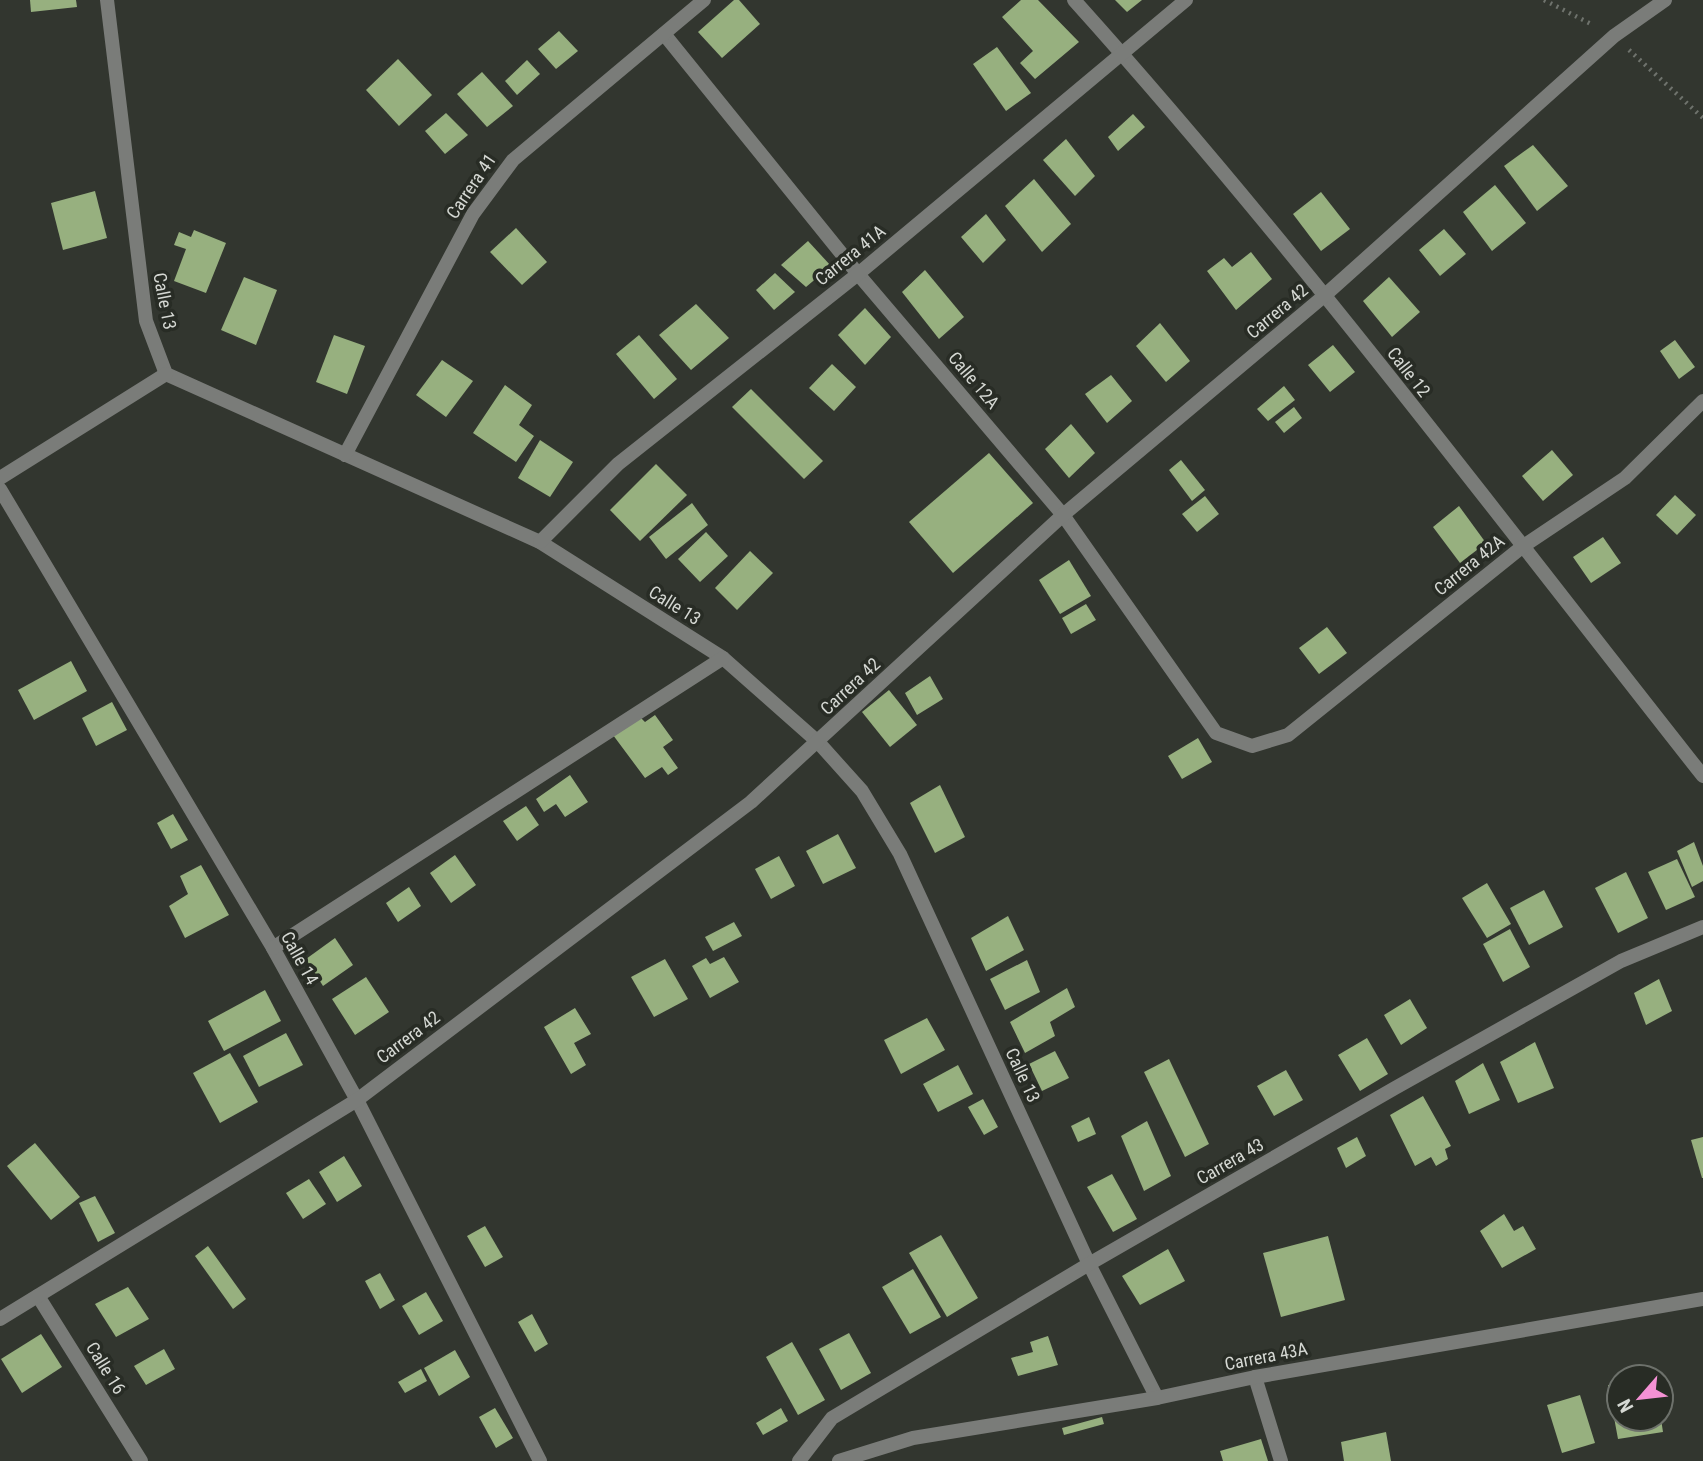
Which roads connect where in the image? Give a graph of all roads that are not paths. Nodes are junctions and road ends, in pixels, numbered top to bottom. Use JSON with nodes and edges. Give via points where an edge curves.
{"nodes":[{"id":1,"x":107,"y":0,"type":"edge"},
{"id":2,"x":704,"y":0,"type":"edge"},
{"id":3,"x":1074,"y":0,"type":"edge"},
{"id":4,"x":1186,"y":0,"type":"edge"},
{"id":5,"x":1665,"y":0,"type":"edge"},
{"id":6,"x":664,"y":34,"type":"junction"},
{"id":7,"x":1123,"y":54,"type":"junction"},
{"id":8,"x":858,"y":274,"type":"junction"},
{"id":9,"x":1324,"y":296,"type":"junction"},
{"id":10,"x":166,"y":374,"type":"junction"},
{"id":11,"x":1703,"y":401,"type":"edge"},
{"id":12,"x":345,"y":455,"type":"junction"},
{"id":13,"x":0,"y":478,"type":"edge"},
{"id":14,"x":0,"y":489,"type":"edge"},
{"id":15,"x":1063,"y":515,"type":"junction"},
{"id":16,"x":540,"y":542,"type":"junction"},
{"id":17,"x":1522,"y":547,"type":"junction"},
{"id":18,"x":723,"y":658,"type":"junction"},
{"id":19,"x":818,"y":742,"type":"junction"},
{"id":20,"x":1252,"y":746,"type":"joint"},
{"id":21,"x":1703,"y":776,"type":"edge"},
{"id":22,"x":1703,"y":927,"type":"edge"},
{"id":23,"x":273,"y":948,"type":"junction"},
{"id":24,"x":357,"y":1100,"type":"junction"},
{"id":25,"x":1089,"y":1264,"type":"junction"},
{"id":26,"x":38,"y":1296,"type":"junction"},
{"id":27,"x":1703,"y":1299,"type":"edge"},
{"id":28,"x":0,"y":1319,"type":"edge"},
{"id":29,"x":1255,"y":1377,"type":"junction"},
{"id":30,"x":1157,"y":1398,"type":"junction"},
{"id":31,"x":141,"y":1461,"type":"edge"},
{"id":32,"x":540,"y":1461,"type":"edge"},
{"id":33,"x":799,"y":1461,"type":"edge"},
{"id":34,"x":839,"y":1461,"type":"edge"},
{"id":35,"x":1282,"y":1461,"type":"edge"}],
"edges":[{"from":1,"to":10,"type":"street","name":"Calle 13","via":[[146,321]]},
{"from":2,"to":6,"type":"street","name":"Carrera 41"},
{"from":3,"to":7,"type":"street","name":"Calle 12"},
{"from":4,"to":7,"type":"street","name":"Carrera 41A"},
{"from":5,"to":9,"type":"street","name":"Carrera 42","via":[[1614,36]]},
{"from":6,"to":8,"type":"street","name":"Calle 12A"},
{"from":6,"to":12,"type":"street","name":"Carrera 41","via":[[513,160],[472,214]]},
{"from":7,"to":8,"type":"street","name":"Carrera 41A"},
{"from":7,"to":9,"type":"street","name":"Calle 12"},
{"from":8,"to":15,"type":"street","name":"Calle 12A"},
{"from":8,"to":16,"type":"street","name":"Carrera 41A","via":[[618,464]]},
{"from":9,"to":15,"type":"street","name":"Carrera 42"},
{"from":9,"to":17,"type":"street","name":"Calle 12"},
{"from":10,"to":12,"type":"street","name":"Calle 13"},
{"from":10,"to":13,"type":"street"},
{"from":11,"to":17,"type":"street","name":"Carrera 42A","via":[[1625,478]]},
{"from":12,"to":16,"type":"street","name":"Calle 13"},
{"from":14,"to":23,"type":"street","name":"Calle 14"},
{"from":15,"to":19,"type":"street","name":"Carrera 42"},
{"from":15,"to":20,"type":"street","name":"Calle 12A","via":[[1216,733]]},
{"from":16,"to":18,"type":"street","name":"Calle 13"},
{"from":17,"to":20,"type":"street","name":"Carrera 42A","via":[[1288,735]]},
{"from":17,"to":21,"type":"street","name":"Calle 12"},
{"from":18,"to":19,"type":"street","name":"Calle 13"},
{"from":18,"to":23,"type":"street"},
{"from":19,"to":24,"type":"street","name":"Carrera 42","via":[[751,802]]},
{"from":19,"to":25,"type":"street","name":"Calle 13","via":[[862,791],[900,854]]},
{"from":22,"to":25,"type":"street","name":"Carrera 43","via":[[1621,961]]},
{"from":23,"to":24,"type":"street","name":"Calle 14"},
{"from":24,"to":26,"type":"street","name":"Carrera 42"},
{"from":24,"to":32,"type":"street","name":"Calle 14"},
{"from":25,"to":30,"type":"street","name":"Calle 13"},
{"from":25,"to":33,"type":"street","name":"Carrera 43","via":[[832,1418]]},
{"from":26,"to":28,"type":"street","name":"Carrera 42"},
{"from":26,"to":31,"type":"street","name":"Calle 16"},
{"from":27,"to":29,"type":"street","name":"Carrera 43A"},
{"from":29,"to":30,"type":"street","name":"Carrera 43A"},
{"from":29,"to":35,"type":"street"},
{"from":30,"to":34,"type":"street","name":"Carrera 43A","via":[[913,1438]]}]}
